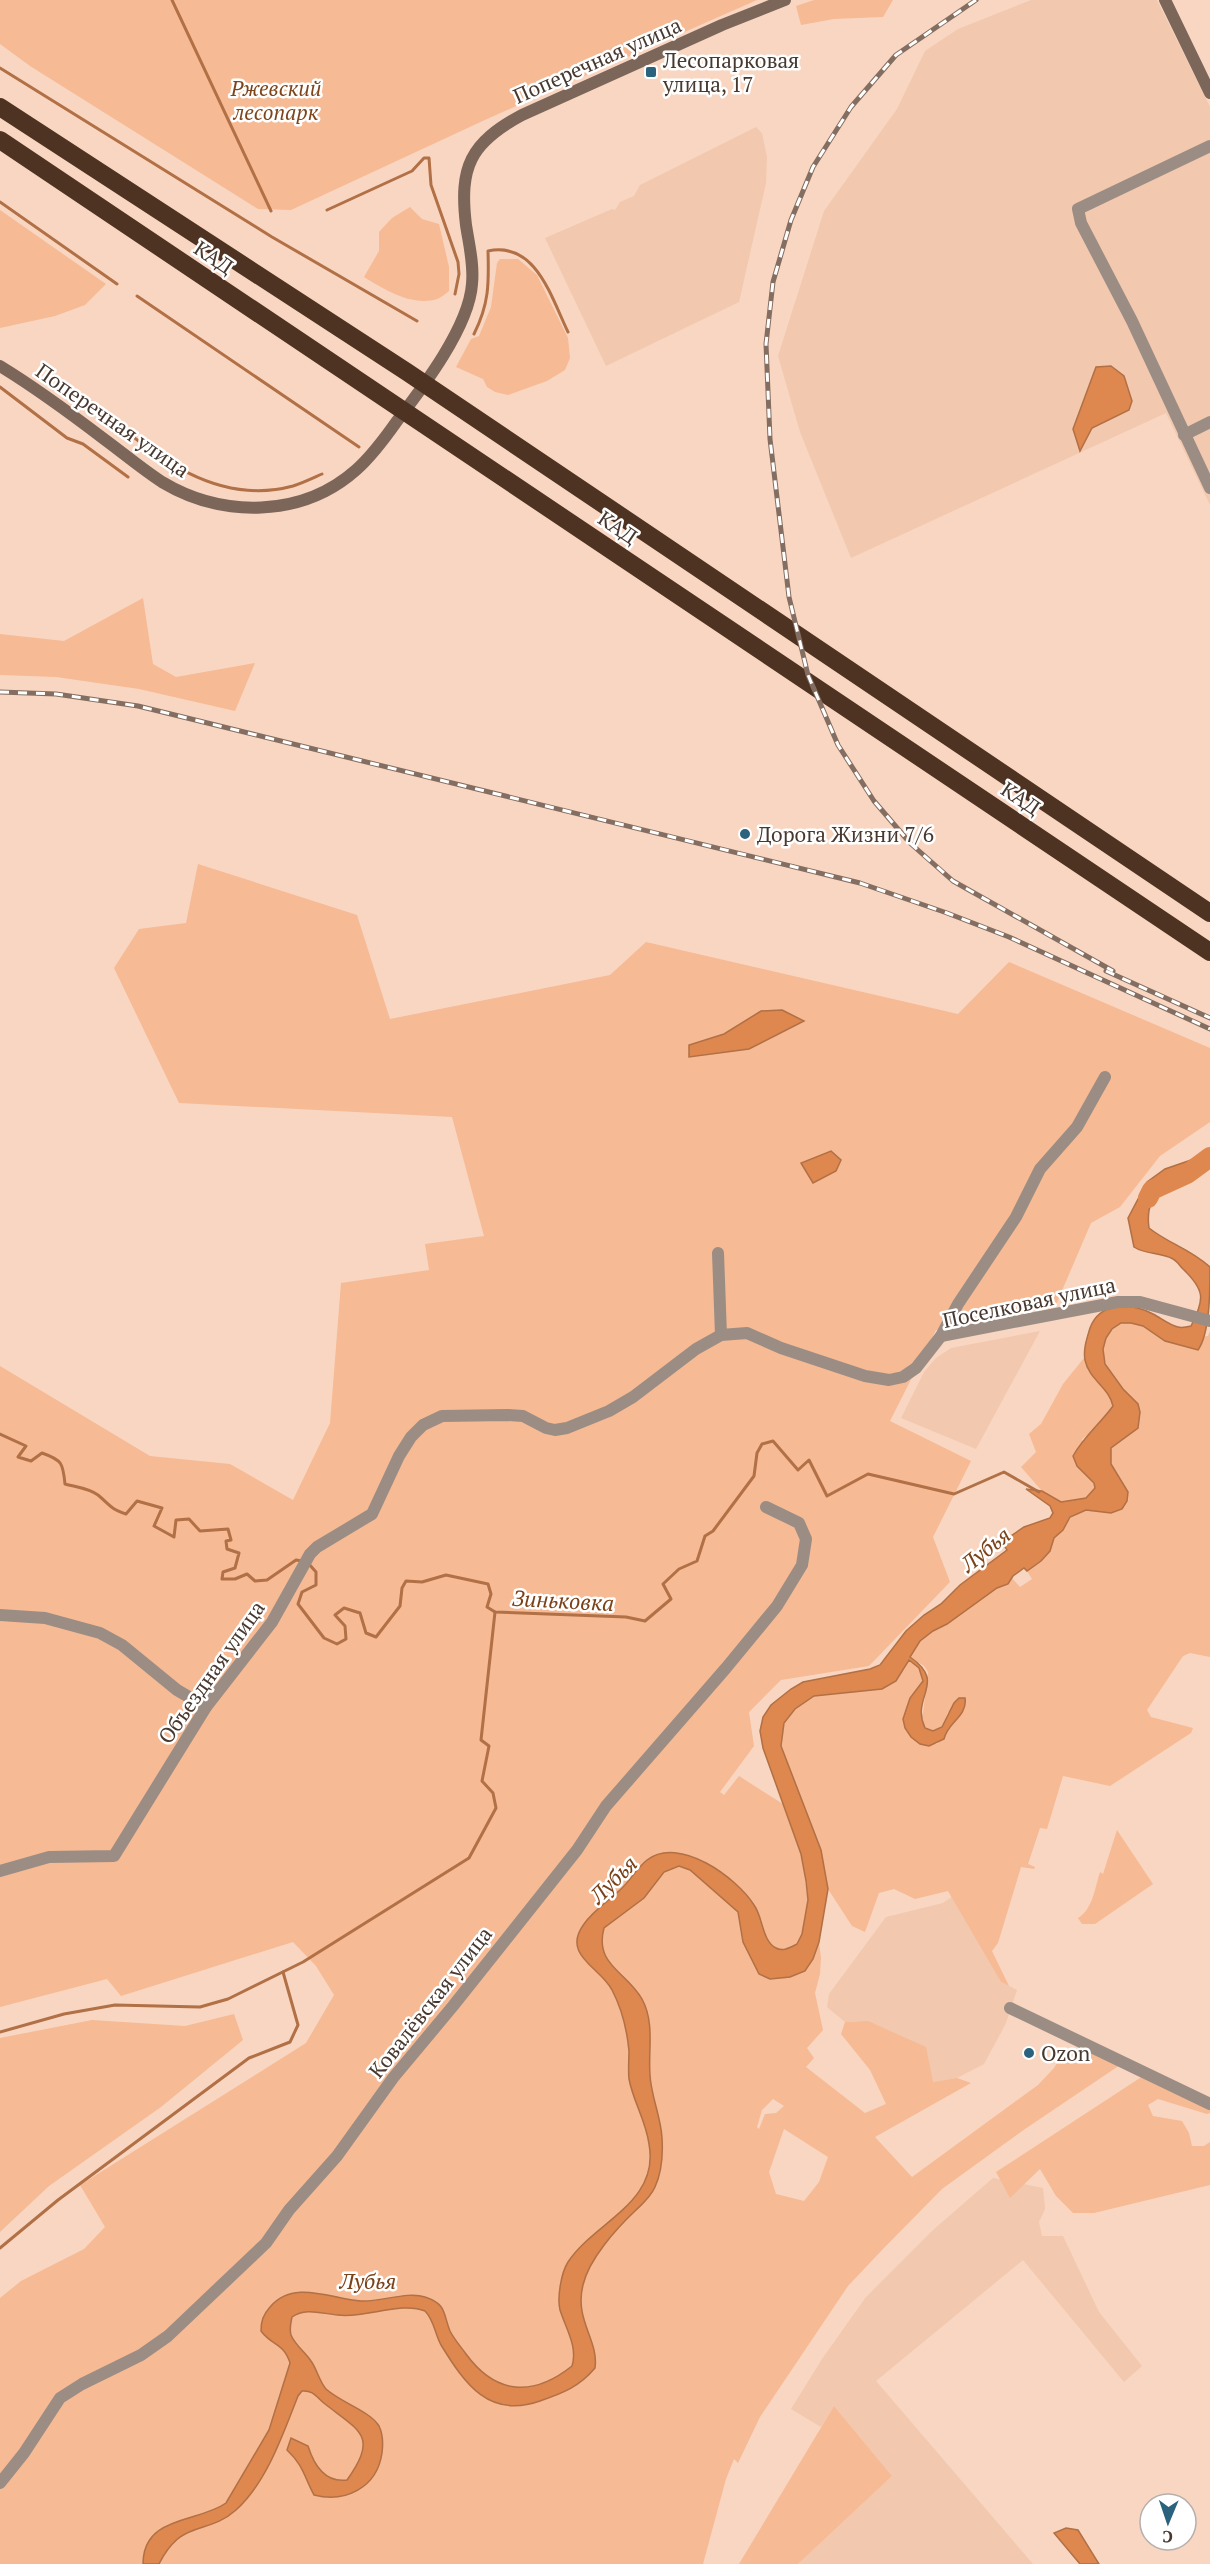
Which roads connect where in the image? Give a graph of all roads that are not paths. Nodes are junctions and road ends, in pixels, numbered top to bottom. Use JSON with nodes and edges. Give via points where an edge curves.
{"nodes":[{"id":1,"x":785,"y":0,"type":"edge"},
{"id":2,"x":1166,"y":0,"type":"edge"},
{"id":3,"x":1210,"y":93,"type":"edge"},
{"id":4,"x":0,"y":107,"type":"edge"},
{"id":5,"x":0,"y":140,"type":"edge"},
{"id":6,"x":1210,"y":146,"type":"edge"},
{"id":7,"x":0,"y":366,"type":"edge"},
{"id":8,"x":1210,"y":422,"type":"edge"},
{"id":9,"x":1184,"y":435,"type":"junction"},
{"id":10,"x":1210,"y":488,"type":"edge"},
{"id":11,"x":1210,"y":913,"type":"edge"},
{"id":12,"x":1210,"y":952,"type":"edge"},
{"id":13,"x":1105,"y":1077,"type":"dead end"},
{"id":14,"x":718,"y":1253,"type":"dead end"},
{"id":15,"x":1210,"y":1321,"type":"edge"},
{"id":16,"x":721,"y":1335,"type":"junction"},
{"id":17,"x":941,"y":1336,"type":"junction"},
{"id":18,"x":766,"y":1507,"type":"dead end"},
{"id":19,"x":0,"y":1615,"type":"edge"},
{"id":20,"x":206,"y":1707,"type":"junction"},
{"id":21,"x":0,"y":1871,"type":"edge"},
{"id":22,"x":1010,"y":2008,"type":"dead end"},
{"id":23,"x":1210,"y":2104,"type":"edge"},
{"id":24,"x":0,"y":2483,"type":"edge"}],
"edges":[{"from":1,"to":7,"type":"street","name":"Поперечная улица","via":[[522,115],[502,125],[481,144],[466,173],[464,192],[472,273],[463,320],[420,391],[383,440],[356,470],[308,498],[265,508],[228,506],[191,496],[162,481],[32,385]]},
{"from":2,"to":3,"type":"street"},
{"from":4,"to":11,"type":"highway","name":"КАД","via":[[407,372]]},
{"from":5,"to":12,"type":"highway","name":"КАД"},
{"from":6,"to":9,"type":"street","via":[[1078,209],[1081,223],[1132,321]]},
{"from":8,"to":9,"type":"street"},
{"from":9,"to":10,"type":"street"},
{"from":13,"to":17,"type":"street","via":[[1077,1127],[1040,1169],[1016,1217],[957,1304]]},
{"from":14,"to":16,"type":"street"},
{"from":15,"to":17,"type":"street","name":"Поселковая улица","via":[[1140,1302],[1118,1302]]},
{"from":16,"to":17,"type":"street","name":"Поселковая улица","via":[[747,1333],[865,1376],[889,1380],[916,1368]]},
{"from":16,"to":20,"type":"street","name":"Объездная улица","via":[[696,1348],[633,1397],[567,1428],[555,1430],[523,1416],[508,1415],[442,1416],[423,1425],[399,1456],[372,1514],[310,1554],[272,1622]]},
{"from":18,"to":24,"type":"street","name":"Ковалёвская улица","via":[[799,1523],[806,1539],[798,1574],[777,1606],[606,1806],[577,1850],[266,2243],[161,2342],[60,2398]]},
{"from":19,"to":20,"type":"street","via":[[45,1618],[100,1633]]},
{"from":20,"to":21,"type":"street","name":"Объездная улица","via":[[114,1856],[49,1857]]},
{"from":22,"to":23,"type":"street"}]}
